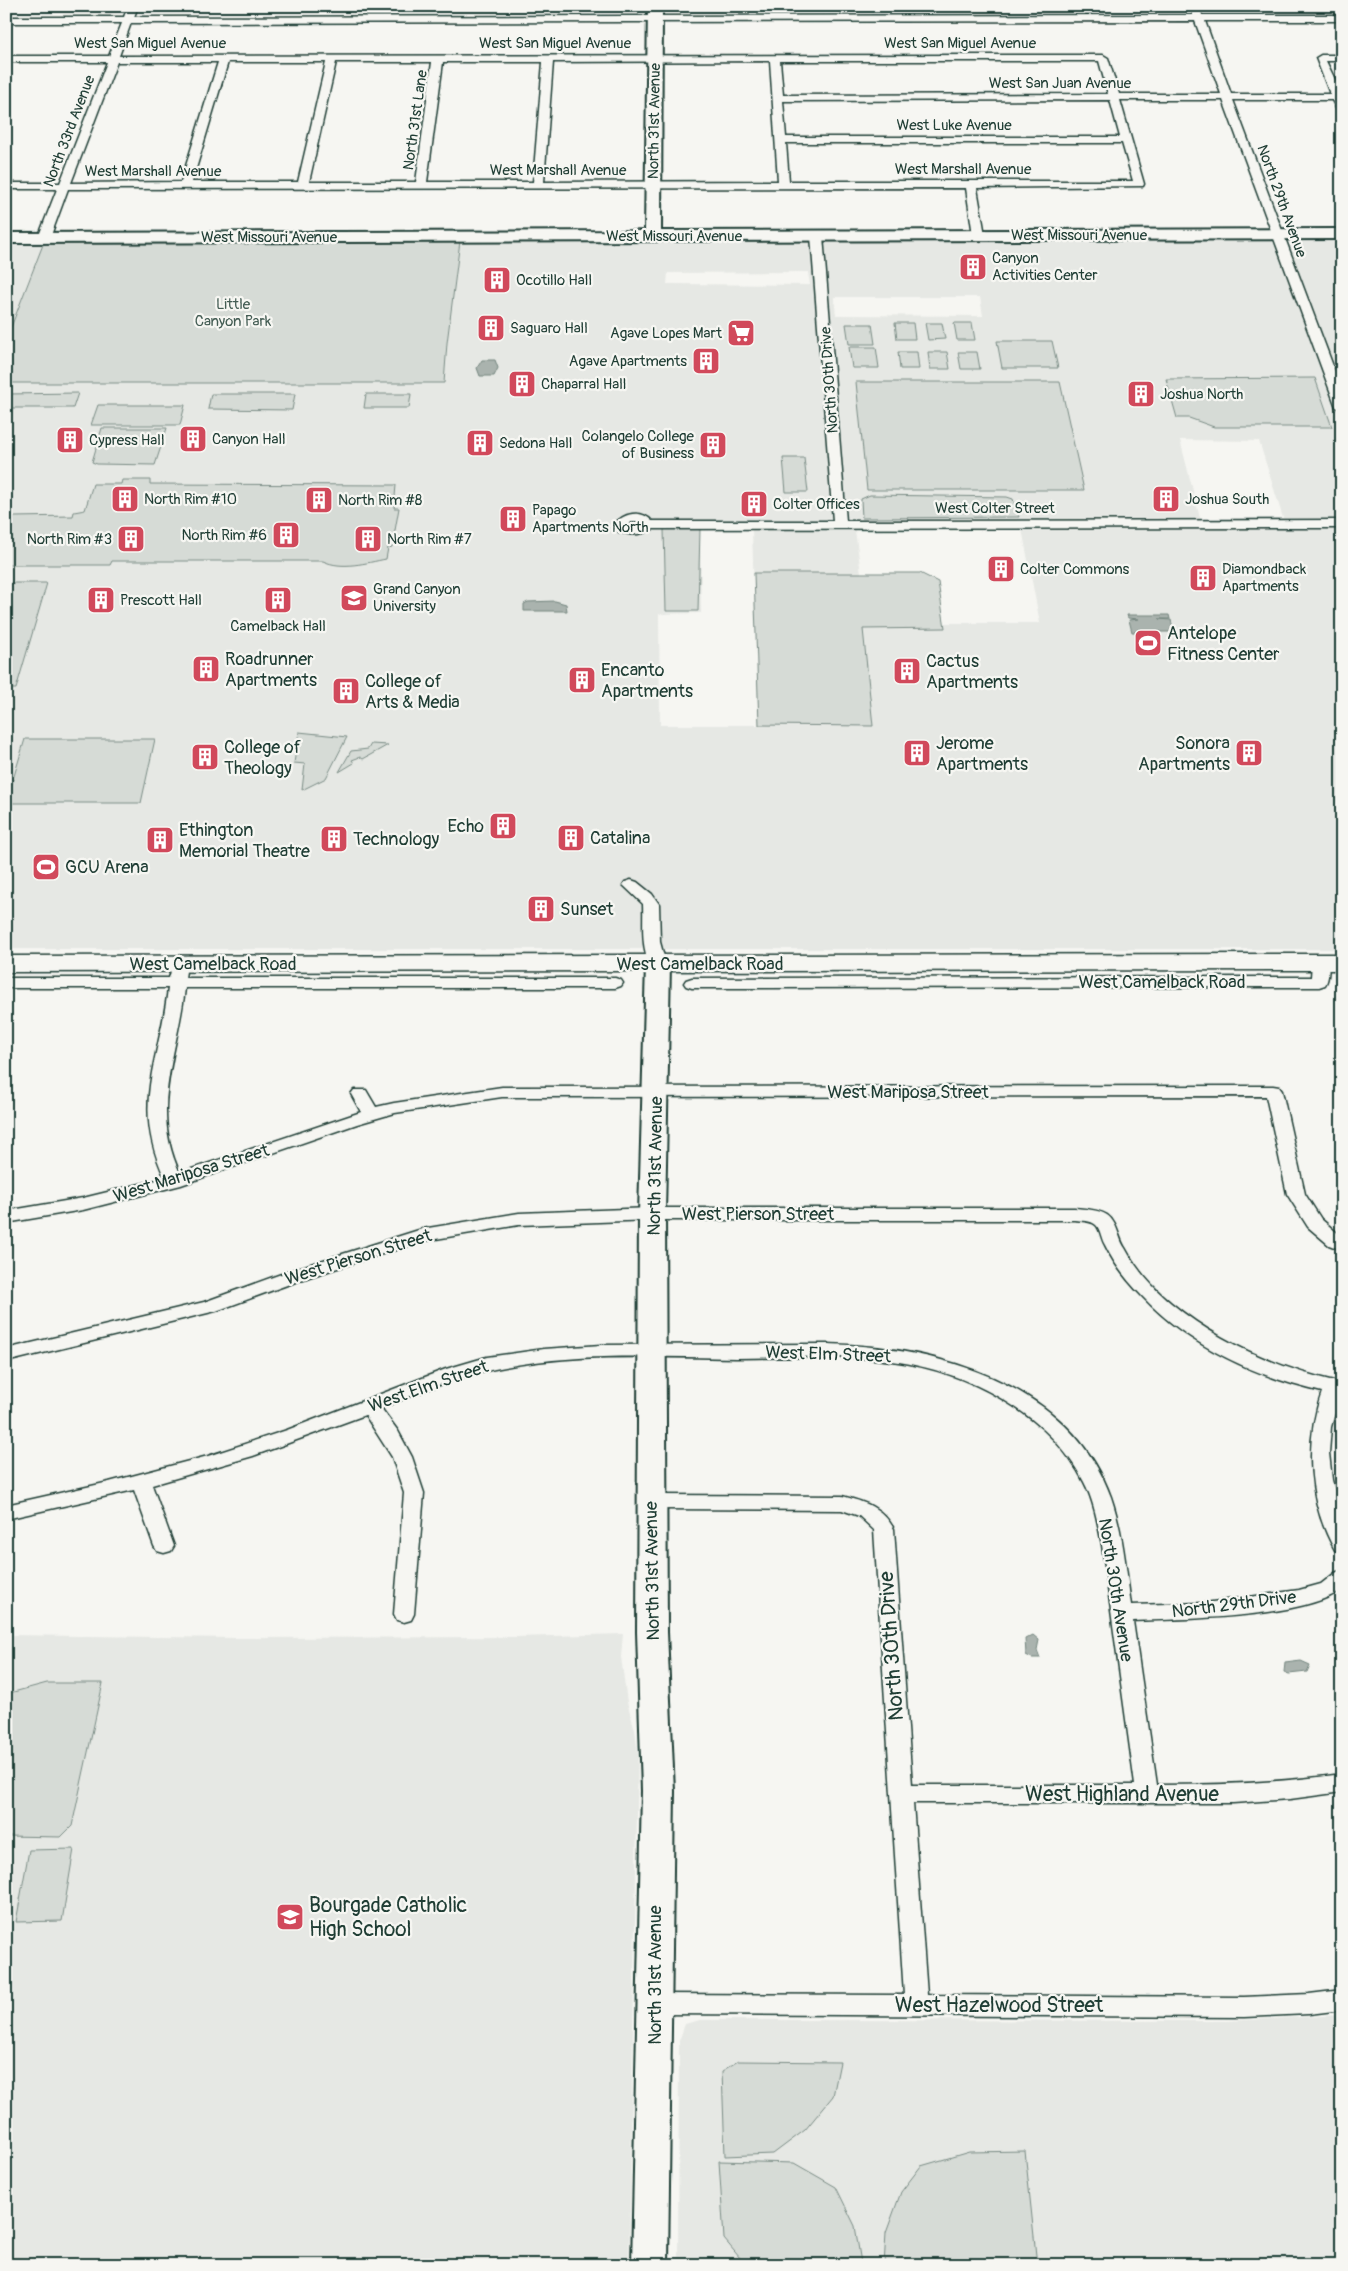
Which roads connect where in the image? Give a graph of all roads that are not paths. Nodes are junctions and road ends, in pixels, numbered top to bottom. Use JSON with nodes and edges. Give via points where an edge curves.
{"nodes":[{"id":1,"x":133,"y":6,"type":"edge"},
{"id":2,"x":1195,"y":6,"type":"edge"},
{"id":3,"x":661,"y":13,"type":"edge"},
{"id":4,"x":1198,"y":18,"type":"junction"},
{"id":5,"x":1342,"y":18,"type":"edge"},
{"id":6,"x":6,"y":20,"type":"edge"},
{"id":7,"x":128,"y":20,"type":"junction"},
{"id":8,"x":224,"y":58,"type":"junction"},
{"id":9,"x":332,"y":58,"type":"junction"},
{"id":10,"x":438,"y":58,"type":"junction"},
{"id":11,"x":548,"y":58,"type":"junction"},
{"id":12,"x":662,"y":58,"type":"junction"},
{"id":13,"x":775,"y":58,"type":"junction"},
{"id":14,"x":1342,"y":58,"type":"edge"},
{"id":15,"x":6,"y":59,"type":"edge"},
{"id":16,"x":113,"y":59,"type":"junction"},
{"id":17,"x":778,"y":98,"type":"junction"},
{"id":18,"x":1116,"y":98,"type":"junction"},
{"id":19,"x":1227,"y":98,"type":"junction"},
{"id":20,"x":1339,"y":98,"type":"edge"},
{"id":21,"x":1342,"y":108,"type":"edge"},
{"id":22,"x":780,"y":140,"type":"junction"},
{"id":23,"x":1128,"y":140,"type":"junction"},
{"id":24,"x":784,"y":184,"type":"junction"},
{"id":25,"x":970,"y":184,"type":"junction"},
{"id":26,"x":421,"y":185,"type":"junction"},
{"id":27,"x":538,"y":185,"type":"junction"},
{"id":28,"x":660,"y":185,"type":"junction"},
{"id":29,"x":6,"y":186,"type":"edge"},
{"id":30,"x":64,"y":186,"type":"junction"},
{"id":31,"x":185,"y":186,"type":"junction"},
{"id":32,"x":303,"y":186,"type":"junction"},
{"id":33,"x":1277,"y":234,"type":"junction"},
{"id":34,"x":1342,"y":234,"type":"edge"},
{"id":35,"x":980,"y":235,"type":"junction"},
{"id":36,"x":660,"y":236,"type":"junction"},
{"id":37,"x":817,"y":236,"type":"junction"},
{"id":38,"x":6,"y":238,"type":"edge"},
{"id":39,"x":34,"y":242,"type":"junction"},
{"id":40,"x":1342,"y":407,"type":"edge"},
{"id":41,"x":840,"y":524,"type":"junction"},
{"id":42,"x":1342,"y":524,"type":"edge"},
{"id":43,"x":648,"y":525,"type":"dead end"},
{"id":44,"x":631,"y":886,"type":"dead end"},
{"id":45,"x":1331,"y":962,"type":"edge"},
{"id":46,"x":6,"y":964,"type":"edge"},
{"id":47,"x":658,"y":964,"type":"junction"},
{"id":48,"x":983,"y":973,"type":"junction"},
{"id":49,"x":178,"y":974,"type":"junction"},
{"id":50,"x":419,"y":974,"type":"junction"},
{"id":51,"x":6,"y":983,"type":"edge"},
{"id":52,"x":614,"y":983,"type":"dead end"},
{"id":53,"x":692,"y":983,"type":"dead end"},
{"id":54,"x":656,"y":1092,"type":"junction"},
{"id":55,"x":360,"y":1094,"type":"dead end"},
{"id":56,"x":371,"y":1114,"type":"junction"},
{"id":57,"x":175,"y":1181,"type":"junction"},
{"id":58,"x":652,"y":1214,"type":"junction"},
{"id":59,"x":6,"y":1217,"type":"edge"},
{"id":60,"x":1342,"y":1244,"type":"edge"},
{"id":61,"x":652,"y":1351,"type":"junction"},
{"id":62,"x":6,"y":1356,"type":"edge"},
{"id":63,"x":1337,"y":1389,"type":"edge"},
{"id":64,"x":1008,"y":1394,"type":"joint"},
{"id":65,"x":369,"y":1406,"type":"junction"},
{"id":66,"x":141,"y":1482,"type":"junction"},
{"id":67,"x":652,"y":1502,"type":"junction"},
{"id":68,"x":6,"y":1512,"type":"edge"},
{"id":69,"x":1342,"y":1545,"type":"edge"},
{"id":70,"x":164,"y":1546,"type":"dead end"},
{"id":71,"x":1342,"y":1578,"type":"edge"},
{"id":72,"x":1121,"y":1613,"type":"junction"},
{"id":73,"x":404,"y":1614,"type":"dead end"},
{"id":74,"x":1342,"y":1783,"type":"edge"},
{"id":75,"x":901,"y":1794,"type":"junction"},
{"id":76,"x":1147,"y":1795,"type":"junction"},
{"id":77,"x":1342,"y":2000,"type":"edge"},
{"id":78,"x":655,"y":2004,"type":"junction"},
{"id":79,"x":916,"y":2005,"type":"junction"},
{"id":80,"x":650,"y":2265,"type":"edge"}],
"edges":[{"from":1,"to":7,"type":"street","name":"North 33rd Avenue"},
{"from":2,"to":4,"type":"street","name":"North 29th Avenue"},
{"from":3,"to":4,"type":"street"},
{"from":3,"to":7,"type":"street"},
{"from":3,"to":12,"type":"street","name":"North 31st Avenue"},
{"from":4,"to":5,"type":"street"},
{"from":4,"to":19,"type":"street","name":"North 29th Avenue"},
{"from":6,"to":7,"type":"street"},
{"from":7,"to":16,"type":"street","name":"North 33rd Avenue"},
{"from":8,"to":9,"type":"street","name":"West San Miguel Avenue"},
{"from":8,"to":16,"type":"street","name":"West San Miguel Avenue"},
{"from":8,"to":31,"type":"street"},
{"from":9,"to":10,"type":"street","name":"West San Miguel Avenue"},
{"from":9,"to":32,"type":"street"},
{"from":10,"to":11,"type":"street","name":"West San Miguel Avenue"},
{"from":10,"to":26,"type":"street","name":"North 31st Lane"},
{"from":11,"to":12,"type":"street","name":"West San Miguel Avenue"},
{"from":11,"to":27,"type":"street"},
{"from":12,"to":13,"type":"street","name":"West San Miguel Avenue"},
{"from":12,"to":28,"type":"street","name":"North 31st Avenue"},
{"from":13,"to":17,"type":"street"},
{"from":13,"to":18,"type":"street","name":"West San Miguel Avenue","via":[[1104,58]]},
{"from":14,"to":20,"type":"street","via":[[1321,58]]},
{"from":15,"to":16,"type":"street","name":"West San Miguel Avenue"},
{"from":16,"to":30,"type":"street","name":"North 33rd Avenue"},
{"from":17,"to":18,"type":"street","name":"West San Juan Avenue"},
{"from":17,"to":22,"type":"street"},
{"from":18,"to":19,"type":"street","name":"West San Juan Avenue"},
{"from":18,"to":23,"type":"street"},
{"from":19,"to":20,"type":"street","name":"West San Juan Avenue"},
{"from":19,"to":33,"type":"street","name":"North 29th Avenue"},
{"from":20,"to":21,"type":"street"},
{"from":22,"to":23,"type":"street","name":"West Luke Avenue"},
{"from":22,"to":24,"type":"street"},
{"from":23,"to":25,"type":"street","name":"West Marshall Avenue","via":[[1140,184]]},
{"from":24,"to":25,"type":"street","name":"West Marshall Avenue"},
{"from":24,"to":28,"type":"street","name":"West Marshall Avenue"},
{"from":25,"to":35,"type":"street"},
{"from":26,"to":27,"type":"street","name":"West Marshall Avenue"},
{"from":26,"to":32,"type":"street","name":"West Marshall Avenue"},
{"from":27,"to":28,"type":"street","name":"West Marshall Avenue"},
{"from":28,"to":36,"type":"street","name":"North 31st Avenue"},
{"from":29,"to":30,"type":"street","name":"West Marshall Avenue"},
{"from":30,"to":31,"type":"street","name":"West Marshall Avenue"},
{"from":30,"to":39,"type":"street","name":"North 33rd Avenue"},
{"from":31,"to":32,"type":"street","name":"West Marshall Avenue"},
{"from":33,"to":34,"type":"street","name":"West Missouri Avenue"},
{"from":33,"to":35,"type":"street","name":"West Missouri Avenue"},
{"from":33,"to":40,"type":"street","name":"North 29th Avenue"},
{"from":35,"to":37,"type":"street","name":"West Missouri Avenue"},
{"from":36,"to":37,"type":"street","name":"West Missouri Avenue"},
{"from":36,"to":39,"type":"street","name":"West Missouri Avenue"},
{"from":37,"to":41,"type":"street","name":"North 30th Drive"},
{"from":38,"to":39,"type":"street","name":"West Missouri Avenue"},
{"from":41,"to":42,"type":"street","name":"West Colter Street"},
{"from":41,"to":43,"type":"street","name":"West Colter Street"},
{"from":44,"to":47,"type":"street","name":"North 31st Avenue","via":[[651,904],[652,942]]},
{"from":45,"to":48,"type":"main road","name":"West Camelback Road"},
{"from":46,"to":49,"type":"main road","name":"West Camelback Road"},
{"from":47,"to":48,"type":"main road","name":"West Camelback Road"},
{"from":47,"to":50,"type":"main road","name":"West Camelback Road"},
{"from":47,"to":54,"type":"street","name":"North 31st Avenue"},
{"from":48,"to":53,"type":"street","name":"West Camelback Road"},
{"from":49,"to":50,"type":"main road","name":"West Camelback Road"},
{"from":49,"to":51,"type":"street","name":"West Camelback Road"},
{"from":49,"to":57,"type":"street","via":[[157,1104],[158,1134]]},
{"from":50,"to":52,"type":"street","name":"West Camelback Road"},
{"from":54,"to":56,"type":"street","name":"West Mariposa Street","via":[[502,1092]]},
{"from":54,"to":58,"type":"street","name":"North 31st Avenue"},
{"from":54,"to":60,"type":"street","name":"West Mariposa Street","via":[[1273,1091],[1296,1194],[1314,1223]]},
{"from":55,"to":56,"type":"street"},
{"from":56,"to":57,"type":"street","name":"West Mariposa Street"},
{"from":57,"to":59,"type":"street","name":"West Mariposa Street","via":[[83,1204]]},
{"from":58,"to":61,"type":"street","name":"North 31st Avenue"},
{"from":58,"to":62,"type":"street","name":"West Pierson Street","via":[[519,1219],[422,1235],[208,1307]]},
{"from":58,"to":63,"type":"street","name":"West Pierson Street","via":[[1074,1214],[1098,1217],[1107,1226],[1113,1244],[1129,1270],[1149,1293],[1193,1328],[1244,1358]]},
{"from":61,"to":64,"type":"street","name":"West Elm Street","via":[[849,1351],[896,1355],[946,1367]]},
{"from":61,"to":65,"type":"street","name":"West Elm Street","via":[[552,1353],[483,1365]]},
{"from":61,"to":67,"type":"street","name":"North 31st Avenue"},
{"from":63,"to":69,"type":"street","via":[[1320,1440],[1320,1463],[1330,1513]]},
{"from":64,"to":72,"type":"street","name":"North 30th Avenue","via":[[1056,1430],[1078,1455],[1095,1483],[1110,1536]]},
{"from":65,"to":66,"type":"street","name":"West Elm Street","via":[[274,1442]]},
{"from":65,"to":73,"type":"street","via":[[398,1446],[414,1492]]},
{"from":66,"to":68,"type":"street","name":"West Elm Street"},
{"from":66,"to":70,"type":"street"},
{"from":67,"to":75,"type":"street","name":"North 30th Drive","via":[[842,1502],[876,1516],[884,1529]]},
{"from":67,"to":78,"type":"street","name":"North 31st Avenue","via":[[652,1632],[658,1792]]},
{"from":71,"to":72,"type":"street","name":"North 29th Drive","via":[[1328,1589],[1300,1598],[1196,1611]]},
{"from":72,"to":76,"type":"street","name":"North 30th Avenue"},
{"from":74,"to":76,"type":"street","name":"West Highland Avenue","via":[[1280,1791]]},
{"from":75,"to":76,"type":"street","name":"West Highland Avenue"},
{"from":75,"to":79,"type":"street","name":"North 30th Drive"},
{"from":77,"to":79,"type":"street","name":"West Hazelwood Street","via":[[1244,2007]]},
{"from":78,"to":79,"type":"street","name":"West Hazelwood Street"},
{"from":78,"to":80,"type":"street","name":"North 31st Avenue"}]}
